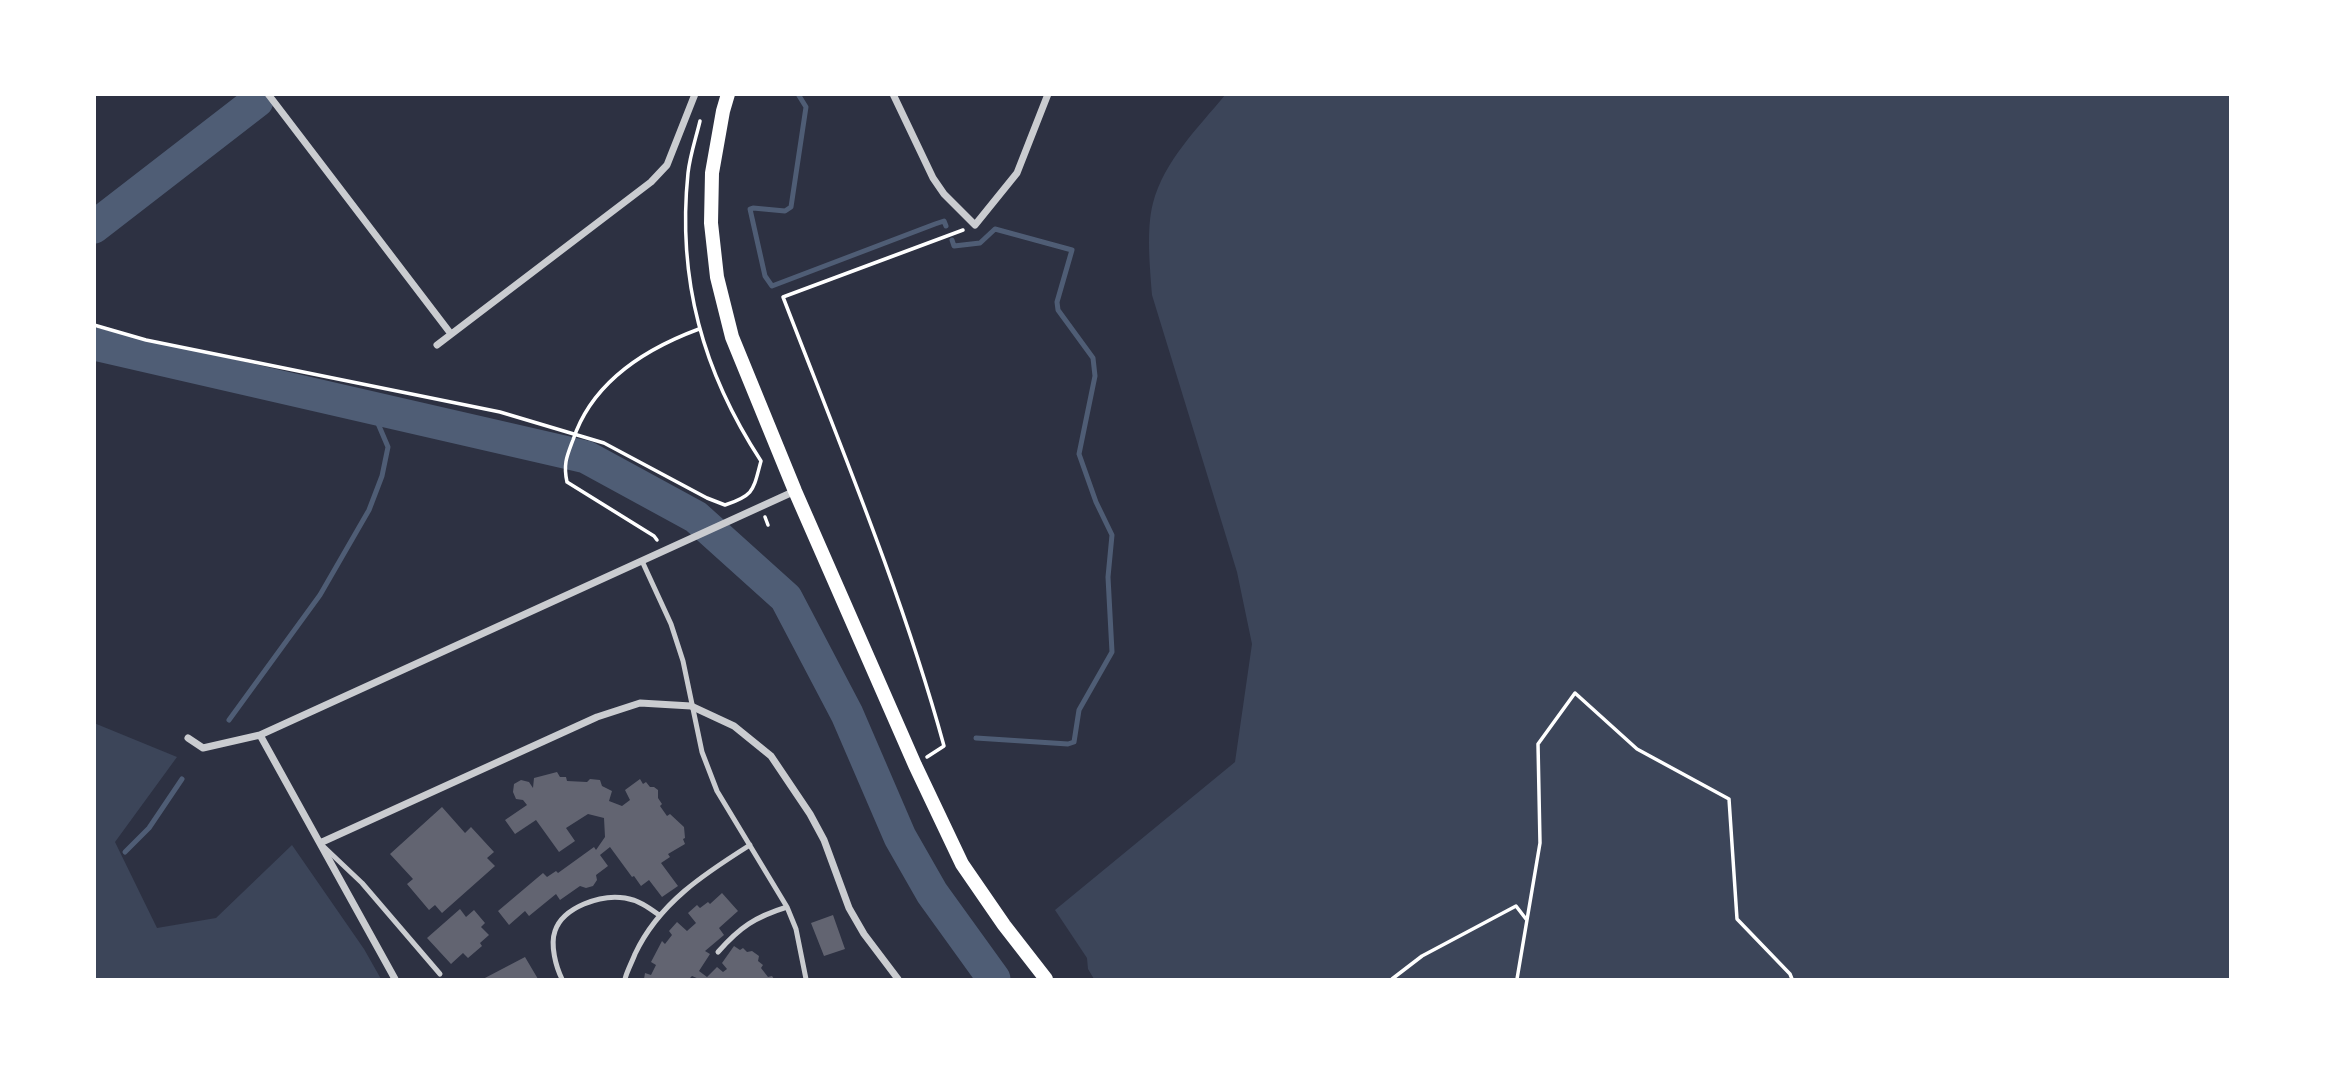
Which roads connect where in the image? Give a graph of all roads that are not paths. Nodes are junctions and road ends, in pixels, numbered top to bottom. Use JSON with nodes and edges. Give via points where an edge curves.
{"nodes":[{"id":1,"x":268,"y":94,"type":"edge"},
{"id":2,"x":695,"y":94,"type":"edge"},
{"id":3,"x":728,"y":94,"type":"edge"},
{"id":4,"x":893,"y":94,"type":"edge"},
{"id":5,"x":1048,"y":94,"type":"edge"},
{"id":6,"x":452,"y":334,"type":"junction"},
{"id":7,"x":436,"y":345,"type":"dead end"},
{"id":8,"x":795,"y":491,"type":"junction"},
{"id":9,"x":642,"y":561,"type":"junction"},
{"id":10,"x":691,"y":706,"type":"junction"},
{"id":11,"x":260,"y":735,"type":"junction"},
{"id":12,"x":188,"y":738,"type":"dead end"},
{"id":13,"x":320,"y":843,"type":"junction"},
{"id":14,"x":750,"y":845,"type":"junction"},
{"id":15,"x":786,"y":907,"type":"junction"},
{"id":16,"x":659,"y":915,"type":"junction"},
{"id":17,"x":718,"y":952,"type":"dead end"},
{"id":18,"x":440,"y":974,"type":"dead end"},
{"id":19,"x":395,"y":979,"type":"edge"},
{"id":20,"x":562,"y":979,"type":"edge"},
{"id":21,"x":625,"y":979,"type":"edge"},
{"id":22,"x":806,"y":979,"type":"edge"},
{"id":23,"x":898,"y":979,"type":"edge"},
{"id":24,"x":1046,"y":979,"type":"edge"}],
"edges":[{"from":1,"to":6,"type":"street"},
{"from":2,"to":6,"type":"street","via":[[667,165],[651,182]]},
{"from":3,"to":8,"type":"main road","via":[[712,173],[717,277],[732,337]]},
{"from":4,"to":5,"type":"street","via":[[933,178],[975,225],[1017,173]]},
{"from":6,"to":7,"type":"street"},
{"from":8,"to":9,"type":"street"},
{"from":8,"to":24,"type":"main road","via":[[962,864]]},
{"from":9,"to":10,"type":"lane","via":[[671,624]]},
{"from":9,"to":11,"type":"street"},
{"from":10,"to":13,"type":"street","via":[[640,704],[597,717]]},
{"from":10,"to":14,"type":"lane","via":[[717,791]]},
{"from":10,"to":23,"type":"street","via":[[734,726],[771,756],[824,839],[849,908]]},
{"from":11,"to":12,"type":"street","via":[[204,748]]},
{"from":11,"to":13,"type":"street"},
{"from":13,"to":18,"type":"lane","via":[[362,883]]},
{"from":13,"to":19,"type":"street"},
{"from":14,"to":15,"type":"lane"},
{"from":14,"to":16,"type":"lane","via":[[707,873]]},
{"from":15,"to":17,"type":"lane","via":[[744,925]]},
{"from":15,"to":22,"type":"lane","via":[[796,929]]},
{"from":16,"to":20,"type":"lane","via":[[624,898],[604,898],[562,917],[554,933]]},
{"from":16,"to":21,"type":"lane"}]}
